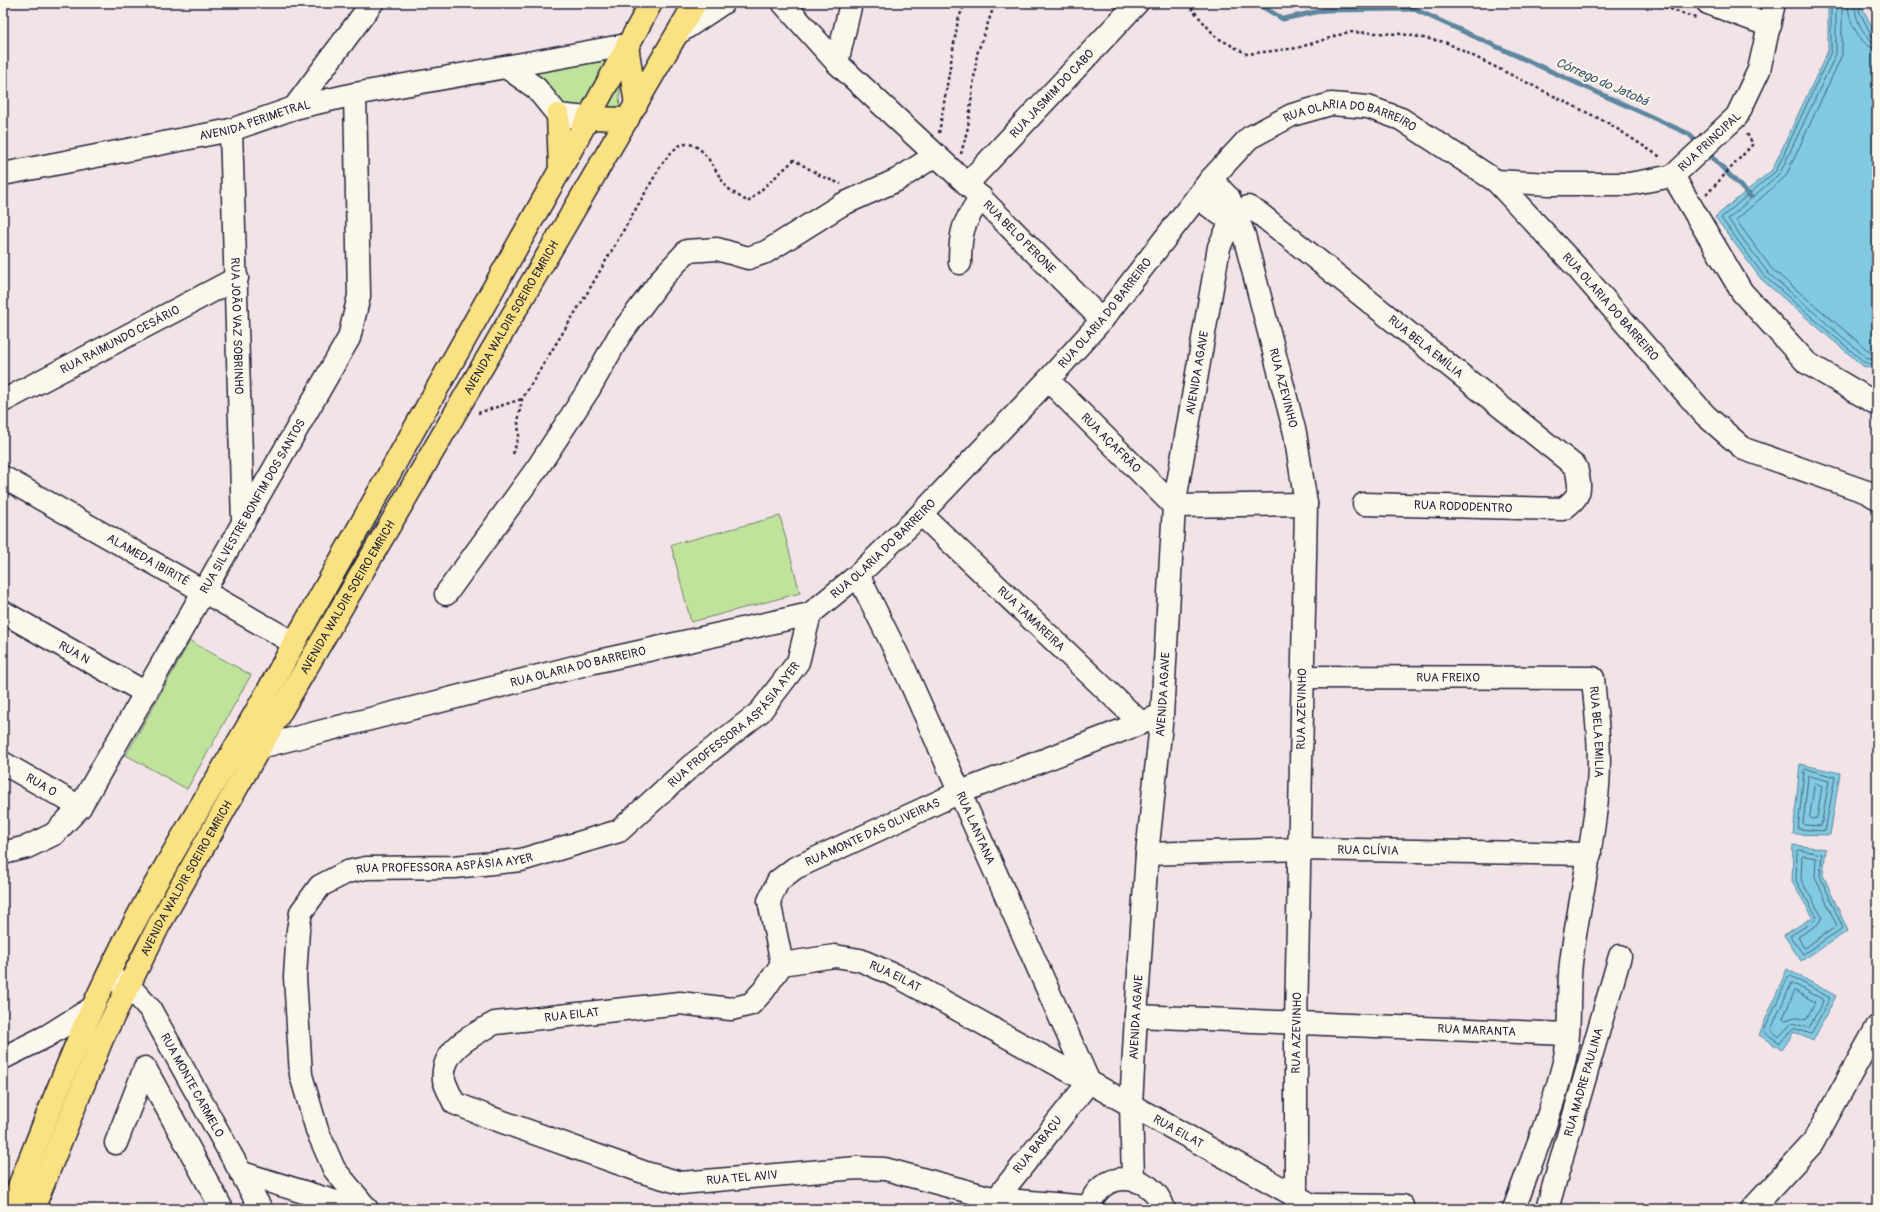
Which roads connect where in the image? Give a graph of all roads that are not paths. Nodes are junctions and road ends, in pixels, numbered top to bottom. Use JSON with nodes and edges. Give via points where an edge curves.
{"nodes":[{"id":1,"x":372,"y":3,"type":"edge"},
{"id":2,"x":651,"y":3,"type":"edge"},
{"id":3,"x":695,"y":3,"type":"edge"},
{"id":4,"x":723,"y":3,"type":"edge"},
{"id":5,"x":783,"y":3,"type":"edge"},
{"id":6,"x":851,"y":3,"type":"edge"},
{"id":7,"x":1137,"y":3,"type":"edge"},
{"id":8,"x":1708,"y":3,"type":"edge"},
{"id":9,"x":1774,"y":3,"type":"edge"},
{"id":10,"x":1770,"y":26,"type":"junction"},
{"id":11,"x":680,"y":32,"type":"junction"},
{"id":12,"x":627,"y":45,"type":"junction"},
{"id":13,"x":837,"y":63,"type":"junction"},
{"id":14,"x":506,"y":67,"type":"junction"},
{"id":15,"x":355,"y":94,"type":"junction"},
{"id":16,"x":294,"y":108,"type":"junction"},
{"id":17,"x":632,"y":112,"type":"junction"},
{"id":18,"x":558,"y":115,"type":"junction"},
{"id":19,"x":588,"y":118,"type":"junction"},
{"id":20,"x":231,"y":130,"type":"junction"},
{"id":21,"x":936,"y":155,"type":"junction"},
{"id":22,"x":36,"y":168,"type":"junction"},
{"id":23,"x":560,"y":170,"type":"junction"},
{"id":24,"x":1679,"y":170,"type":"junction"},
{"id":25,"x":3,"y":174,"type":"edge"},
{"id":26,"x":1211,"y":179,"type":"junction"},
{"id":27,"x":1496,"y":181,"type":"junction"},
{"id":28,"x":968,"y":185,"type":"junction"},
{"id":29,"x":3,"y":186,"type":"edge"},
{"id":30,"x":1197,"y":197,"type":"junction"},
{"id":31,"x":1237,"y":218,"type":"junction"},
{"id":32,"x":960,"y":263,"type":"dead end"},
{"id":33,"x":237,"y":278,"type":"junction"},
{"id":34,"x":1102,"y":320,"type":"junction"},
{"id":35,"x":1048,"y":380,"type":"junction"},
{"id":36,"x":3,"y":401,"type":"edge"},
{"id":37,"x":1877,"y":404,"type":"edge"},
{"id":38,"x":3,"y":477,"type":"edge"},
{"id":39,"x":1877,"y":498,"type":"edge"},
{"id":40,"x":1306,"y":504,"type":"junction"},
{"id":41,"x":1364,"y":504,"type":"dead end"},
{"id":42,"x":1174,"y":506,"type":"junction"},
{"id":43,"x":1563,"y":509,"type":"joint"},
{"id":44,"x":921,"y":514,"type":"junction"},
{"id":45,"x":243,"y":522,"type":"junction"},
{"id":46,"x":858,"y":575,"type":"junction"},
{"id":47,"x":205,"y":592,"type":"junction"},
{"id":48,"x":446,"y":594,"type":"dead end"},
{"id":49,"x":3,"y":612,"type":"edge"},
{"id":50,"x":810,"y":614,"type":"junction"},
{"id":51,"x":294,"y":643,"type":"junction"},
{"id":52,"x":1302,"y":677,"type":"junction"},
{"id":53,"x":1594,"y":678,"type":"joint"},
{"id":54,"x":146,"y":693,"type":"junction"},
{"id":55,"x":1162,"y":715,"type":"junction"},
{"id":56,"x":1141,"y":723,"type":"junction"},
{"id":57,"x":240,"y":738,"type":"junction"},
{"id":58,"x":260,"y":747,"type":"junction"},
{"id":59,"x":3,"y":763,"type":"edge"},
{"id":60,"x":958,"y":793,"type":"junction"},
{"id":61,"x":80,"y":807,"type":"junction"},
{"id":62,"x":1300,"y":849,"type":"junction"},
{"id":63,"x":3,"y":853,"type":"edge"},
{"id":64,"x":1147,"y":854,"type":"junction"},
{"id":65,"x":1590,"y":854,"type":"junction"},
{"id":66,"x":1620,"y":956,"type":"dead end"},
{"id":67,"x":782,"y":964,"type":"junction"},
{"id":68,"x":107,"y":976,"type":"junction"},
{"id":69,"x":129,"y":986,"type":"junction"},
{"id":70,"x":92,"y":1008,"type":"junction"},
{"id":71,"x":1136,"y":1016,"type":"junction"},
{"id":72,"x":1296,"y":1024,"type":"junction"},
{"id":73,"x":1877,"y":1027,"type":"edge"},
{"id":74,"x":1567,"y":1034,"type":"junction"},
{"id":75,"x":448,"y":1057,"type":"joint"},
{"id":76,"x":3,"y":1058,"type":"edge"},
{"id":77,"x":1089,"y":1082,"type":"junction"},
{"id":78,"x":1131,"y":1105,"type":"junction"},
{"id":79,"x":116,"y":1143,"type":"dead end"},
{"id":80,"x":242,"y":1174,"type":"junction"},
{"id":81,"x":1133,"y":1179,"type":"junction"},
{"id":82,"x":992,"y":1204,"type":"edge"},
{"id":83,"x":1306,"y":1205,"type":"edge"},
{"id":84,"x":1402,"y":1206,"type":"dead end"},
{"id":85,"x":1089,"y":1208,"type":"edge"},
{"id":86,"x":10,"y":1209,"type":"edge"},
{"id":87,"x":33,"y":1209,"type":"edge"},
{"id":88,"x":222,"y":1209,"type":"edge"},
{"id":89,"x":261,"y":1209,"type":"edge"},
{"id":90,"x":359,"y":1209,"type":"edge"},
{"id":91,"x":367,"y":1209,"type":"edge"},
{"id":92,"x":1164,"y":1209,"type":"edge"},
{"id":93,"x":1514,"y":1209,"type":"edge"},
{"id":94,"x":1547,"y":1209,"type":"edge"},
{"id":95,"x":1752,"y":1209,"type":"edge"}],
"edges":[{"from":1,"to":16,"type":"street"},
{"from":2,"to":12,"type":"main road","name":"AVENIDA WALDIR SOEIRO EMRICH"},
{"from":3,"to":11,"type":"main road","name":"AVENIDA WALDIR SOEIRO EMRICH"},
{"from":4,"to":11,"type":"street"},
{"from":5,"to":13,"type":"street","name":"RUA BELO PERONE"},
{"from":6,"to":13,"type":"street"},
{"from":7,"to":28,"type":"street","name":"RUA JASMIM DO CABO"},
{"from":8,"to":10,"type":"street"},
{"from":9,"to":10,"type":"street","name":"RUA PRINCIPAL"},
{"from":10,"to":24,"type":"street","name":"RUA PRINCIPAL","via":[[1759,70],[1735,117]]},
{"from":11,"to":17,"type":"main road","name":"AVENIDA WALDIR SOEIRO EMRICH"},
{"from":12,"to":14,"type":"street","name":"AVENIDA PERIMETRAL"},
{"from":12,"to":17,"type":"main road"},
{"from":12,"to":19,"type":"main road","name":"AVENIDA WALDIR SOEIRO EMRICH"},
{"from":13,"to":21,"type":"street","name":"RUA BELO PERONE"},
{"from":14,"to":15,"type":"street","name":"AVENIDA PERIMETRAL"},
{"from":14,"to":18,"type":"street","via":[[536,88]]},
{"from":15,"to":16,"type":"street","name":"AVENIDA PERIMETRAL"},
{"from":15,"to":45,"type":"street","name":"RUA SILVESTRE BONFIM DOS SANTOS","via":[[360,296],[349,338]]},
{"from":16,"to":20,"type":"street","name":"AVENIDA PERIMETRAL"},
{"from":17,"to":19,"type":"main road"},
{"from":17,"to":58,"type":"main road","name":"AVENIDA WALDIR SOEIRO EMRICH"},
{"from":18,"to":19,"type":"street"},
{"from":18,"to":23,"type":"main road"},
{"from":19,"to":23,"type":"main road","name":"AVENIDA WALDIR SOEIRO EMRICH"},
{"from":20,"to":22,"type":"street","name":"AVENIDA PERIMETRAL"},
{"from":20,"to":33,"type":"street","name":"RUA JOÃO VAZ SOBRINHO"},
{"from":21,"to":28,"type":"street","name":"RUA BELO PERONE"},
{"from":21,"to":48,"type":"street","via":[[897,180],[841,205],[766,252],[748,258],[717,249],[687,251],[662,277],[619,336],[589,389],[538,467]]},
{"from":22,"to":25,"type":"street","name":"AVENIDA PERIMETRAL"},
{"from":22,"to":29,"type":"street"},
{"from":23,"to":51,"type":"main road","name":"AVENIDA WALDIR SOEIRO EMRICH"},
{"from":24,"to":27,"type":"street","name":"RUA PRINCIPAL","via":[[1629,184]]},
{"from":24,"to":37,"type":"street","via":[[1693,210],[1742,292],[1807,363]]},
{"from":26,"to":27,"type":"street","name":"RUA OLARIA DO BARREIRO","via":[[1250,138],[1292,115],[1331,104],[1368,107],[1401,119]]},
{"from":26,"to":30,"type":"street","name":"RUA OLARIA DO BARREIRO"},
{"from":26,"to":31,"type":"street","name":"RUA AZEVINHO","via":[[1229,198]]},
{"from":27,"to":39,"type":"street","name":"RUA OLARIA DO BARREIRO","via":[[1579,270],[1705,415],[1744,450]]},
{"from":28,"to":32,"type":"street","name":"RUA JASMIM DO CABO","via":[[960,238]]},
{"from":28,"to":34,"type":"street","name":"RUA BELO PERONE"},
{"from":30,"to":31,"type":"street","via":[[1220,214]]},
{"from":30,"to":34,"type":"street","name":"RUA OLARIA DO BARREIRO"},
{"from":31,"to":40,"type":"street","name":"RUA AZEVINHO","via":[[1295,433]]},
{"from":31,"to":42,"type":"street","name":"AVENIDA AGAVE","via":[[1218,247]]},
{"from":31,"to":43,"type":"street","name":"RUA BELA EMÍLIA","via":[[1248,207],[1260,214],[1576,467],[1580,484],[1576,499]]},
{"from":33,"to":36,"type":"street","name":"RUA RAIMUNDO CESÁRIO"},
{"from":33,"to":45,"type":"street","name":"RUA JOÃO VAZ SOBRINHO"},
{"from":34,"to":35,"type":"street","name":"RUA OLARIA DO BARREIRO"},
{"from":35,"to":42,"type":"street","name":"RUA AÇAFRÃO"},
{"from":35,"to":44,"type":"street","name":"RUA OLARIA DO BARREIRO"},
{"from":38,"to":47,"type":"street","name":"ALAMEDA IBIRITÉ"},
{"from":40,"to":42,"type":"street"},
{"from":40,"to":52,"type":"street","name":"RUA AZEVINHO"},
{"from":41,"to":43,"type":"street","name":"RUA RODODENTRO"},
{"from":42,"to":55,"type":"street","name":"AVENIDA AGAVE"},
{"from":44,"to":46,"type":"street","name":"RUA OLARIA DO BARREIRO"},
{"from":44,"to":56,"type":"street","name":"RUA TAMAREIRA"},
{"from":45,"to":47,"type":"street","name":"RUA SILVESTRE BONFIM DOS SANTOS"},
{"from":46,"to":50,"type":"street","name":"RUA OLARIA DO BARREIRO"},
{"from":46,"to":60,"type":"street","name":"RUA LANTANA","via":[[905,670]]},
{"from":47,"to":51,"type":"street","name":"ALAMEDA IBIRITÉ"},
{"from":47,"to":54,"type":"street","name":"RUA SILVESTRE BONFIM DOS SANTOS"},
{"from":49,"to":54,"type":"street","name":"RUA N"},
{"from":50,"to":58,"type":"street","name":"RUA OLARIA DO BARREIRO","via":[[594,662]]},
{"from":50,"to":91,"type":"street","name":"RUA PROFESSORA ASPÁSIA AYER","via":[[798,662],[760,712],[692,765],[619,832],[521,860],[454,867],[366,868],[347,872],[320,886],[301,912],[298,930],[295,977],[301,1075],[317,1130],[334,1169]]},
{"from":51,"to":57,"type":"main road","name":"AVENIDA WALDIR SOEIRO EMRICH"},
{"from":52,"to":53,"type":"street","name":"RUA FREIXO"},
{"from":52,"to":62,"type":"street","name":"RUA AZEVINHO"},
{"from":53,"to":65,"type":"street","name":"RUA BELA EMILIA","via":[[1598,786]]},
{"from":54,"to":61,"type":"street","name":"RUA SILVESTRE BONFIM DOS SANTOS"},
{"from":55,"to":56,"type":"street","name":"RUA MONTE DAS OLIVEIRAS"},
{"from":55,"to":64,"type":"street","name":"AVENIDA AGAVE"},
{"from":56,"to":60,"type":"street","name":"RUA MONTE DAS OLIVEIRAS"},
{"from":57,"to":58,"type":"street"},
{"from":57,"to":68,"type":"main road","name":"AVENIDA WALDIR SOEIRO EMRICH","via":[[138,914]]},
{"from":58,"to":69,"type":"main road","name":"AVENIDA WALDIR SOEIRO EMRICH","via":[[159,925]]},
{"from":59,"to":61,"type":"street","name":"RUA O"},
{"from":60,"to":67,"type":"street","name":"RUA MONTE DAS OLIVEIRAS","via":[[795,868],[778,881],[769,901]]},
{"from":60,"to":77,"type":"street","name":"RUA LANTANA"},
{"from":61,"to":63,"type":"street","name":"RUA SILVESTRE BONFIM DOS SANTOS","via":[[54,834],[27,847]]},
{"from":62,"to":64,"type":"street","name":"RUA CLÍVIA"},
{"from":62,"to":65,"type":"street","name":"RUA CLÍVIA"},
{"from":62,"to":72,"type":"street","name":"RUA AZEVINHO"},
{"from":64,"to":71,"type":"street","name":"AVENIDA AGAVE"},
{"from":65,"to":74,"type":"street","via":[[1568,988]]},
{"from":66,"to":94,"type":"street","name":"RUA MADRE PAULINA"},
{"from":67,"to":75,"type":"street","name":"RUA EILAT","via":[[751,1004],[731,1008],[680,1003],[495,1023],[468,1038]]},
{"from":67,"to":77,"type":"street","name":"RUA EILAT","via":[[835,956],[860,960],[899,977]]},
{"from":68,"to":69,"type":"street","name":"RUA MONTE CARMELO"},
{"from":68,"to":70,"type":"main road","name":"AVENIDA WALDIR SOEIRO EMRICH"},
{"from":69,"to":80,"type":"street","name":"RUA MONTE CARMELO","via":[[150,1009]]},
{"from":69,"to":87,"type":"main road","name":"AVENIDA WALDIR SOEIRO EMRICH","via":[[102,1039]]},
{"from":70,"to":76,"type":"street","via":[[47,1036]]},
{"from":70,"to":86,"type":"main road","name":"AVENIDA WALDIR SOEIRO EMRICH"},
{"from":71,"to":72,"type":"street","name":"RUA MARANTA"},
{"from":71,"to":78,"type":"street","name":"AVENIDA AGAVE"},
{"from":72,"to":74,"type":"street","name":"RUA MARANTA"},
{"from":72,"to":83,"type":"street","name":"RUA AZEVINHO"},
{"from":73,"to":95,"type":"street","via":[[1812,1144]]},
{"from":74,"to":93,"type":"street","via":[[1564,1064],[1554,1099]]},
{"from":75,"to":82,"type":"street","name":"RUA TEL AVIV","via":[[444,1080],[454,1103],[616,1163],[681,1183],[857,1168],[885,1169]]},
{"from":77,"to":78,"type":"street","name":"RUA EILAT"},
{"from":77,"to":82,"type":"street","name":"RUA BABAÇU"},
{"from":78,"to":81,"type":"street","name":"AVENIDA AGAVE"},
{"from":78,"to":83,"type":"street","name":"RUA EILAT"},
{"from":79,"to":88,"type":"street","via":[[145,1068]]},
{"from":80,"to":89,"type":"street","name":"RUA MONTE CARMELO"},
{"from":80,"to":90,"type":"street"},
{"from":81,"to":85,"type":"street","via":[[1116,1180],[1101,1188],[1093,1196]]},
{"from":81,"to":92,"type":"street","via":[[1154,1190]]},
{"from":82,"to":85,"type":"street","name":"RUA TEL AVIV"},
{"from":83,"to":84,"type":"street"}]}
